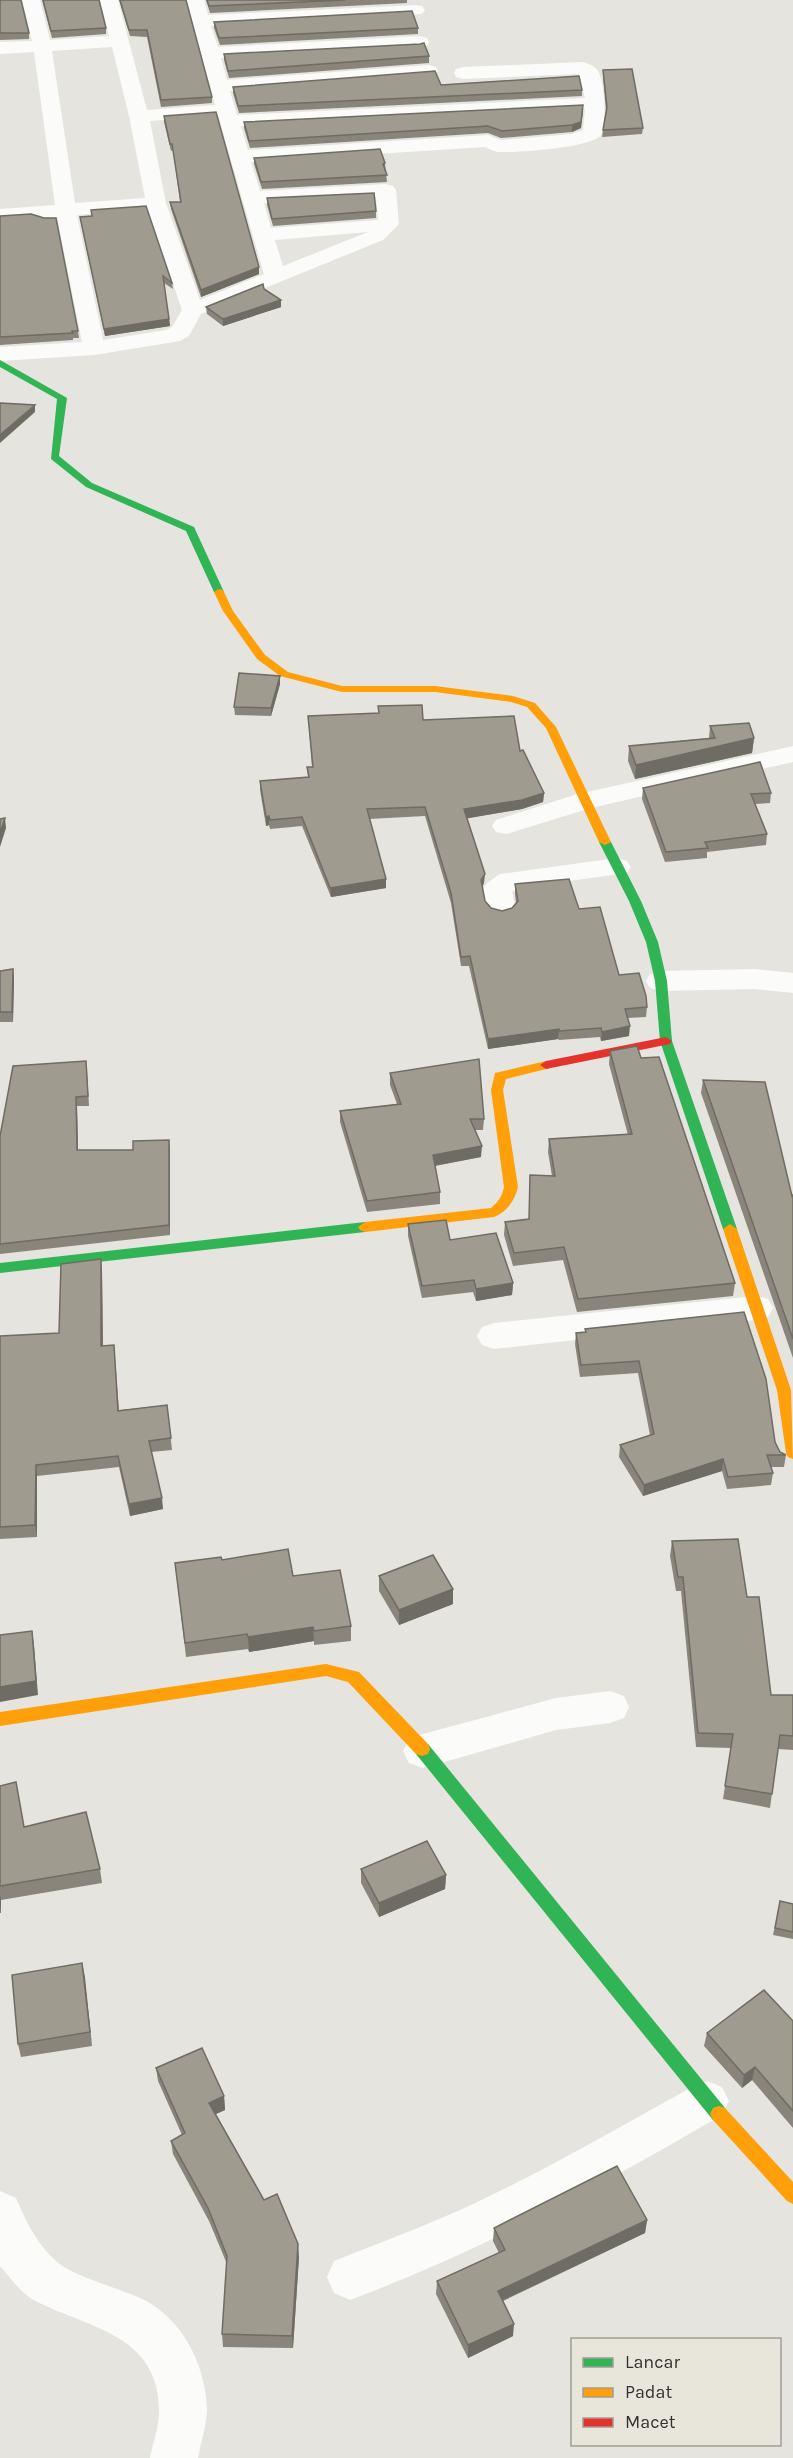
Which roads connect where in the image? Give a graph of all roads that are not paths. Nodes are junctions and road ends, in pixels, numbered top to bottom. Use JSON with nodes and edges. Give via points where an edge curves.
{"nodes":[{"id":1,"x":31,"y":0,"type":"edge"},
{"id":2,"x":109,"y":0,"type":"edge"},
{"id":3,"x":195,"y":0,"type":"edge"},
{"id":4,"x":414,"y":5,"type":"edge"},
{"id":5,"x":201,"y":21,"type":"junction"},
{"id":6,"x":120,"y":41,"type":"junction"},
{"id":7,"x":420,"y":42,"type":"junction"},
{"id":8,"x":42,"y":46,"type":"junction"},
{"id":9,"x":0,"y":48,"type":"edge"},
{"id":10,"x":211,"y":53,"type":"junction"},
{"id":11,"x":429,"y":71,"type":"junction"},
{"id":12,"x":463,"y":74,"type":"junction"},
{"id":13,"x":220,"y":86,"type":"junction"},
{"id":14,"x":595,"y":103,"type":"junction"},
{"id":15,"x":476,"y":108,"type":"junction"},
{"id":16,"x":228,"y":115,"type":"junction"},
{"id":17,"x":139,"y":116,"type":"junction"},
{"id":18,"x":488,"y":141,"type":"junction"},
{"id":19,"x":239,"y":157,"type":"junction"},
{"id":20,"x":253,"y":198,"type":"junction"},
{"id":21,"x":156,"y":203,"type":"junction"},
{"id":22,"x":66,"y":210,"type":"junction"},
{"id":23,"x":0,"y":214,"type":"edge"},
{"id":24,"x":388,"y":224,"type":"junction"},
{"id":25,"x":263,"y":235,"type":"junction"},
{"id":26,"x":276,"y":277,"type":"junction"},
{"id":27,"x":193,"y":310,"type":"junction"},
{"id":28,"x":94,"y":348,"type":"junction"},
{"id":29,"x":0,"y":354,"type":"edge"},
{"id":30,"x":0,"y":363,"type":"edge"},
{"id":31,"x":793,"y":754,"type":"edge"},
{"id":32,"x":584,"y":801,"type":"junction"},
{"id":33,"x":506,"y":826,"type":"dead end"},
{"id":34,"x":617,"y":867,"type":"junction"},
{"id":35,"x":501,"y":909,"type":"edge"},
{"id":36,"x":661,"y":981,"type":"junction"},
{"id":37,"x":793,"y":983,"type":"edge"},
{"id":38,"x":666,"y":1041,"type":"junction"},
{"id":39,"x":0,"y":1268,"type":"edge"},
{"id":40,"x":756,"y":1308,"type":"junction"},
{"id":41,"x":494,"y":1336,"type":"dead end"},
{"id":42,"x":793,"y":1453,"type":"edge"},
{"id":43,"x":610,"y":1707,"type":"dead end"},
{"id":44,"x":0,"y":1719,"type":"edge"},
{"id":45,"x":423,"y":1751,"type":"junction"},
{"id":46,"x":706,"y":2101,"type":"junction"},
{"id":47,"x":793,"y":2195,"type":"edge"},
{"id":48,"x":0,"y":2213,"type":"edge"},
{"id":49,"x":350,"y":2277,"type":"dead end"},
{"id":50,"x":174,"y":2458,"type":"edge"}],
"edges":[{"from":1,"to":8,"type":"street"},
{"from":2,"to":6,"type":"street"},
{"from":3,"to":5,"type":"street"},
{"from":4,"to":5,"type":"street"},
{"from":4,"to":7,"type":"street","via":[[425,25]]},
{"from":5,"to":10,"type":"street"},
{"from":6,"to":8,"type":"street"},
{"from":6,"to":17,"type":"street"},
{"from":7,"to":10,"type":"street"},
{"from":7,"to":11,"type":"street"},
{"from":8,"to":9,"type":"street"},
{"from":8,"to":22,"type":"street"},
{"from":10,"to":13,"type":"street"},
{"from":11,"to":12,"type":"street"},
{"from":11,"to":13,"type":"street"},
{"from":12,"to":14,"type":"street","via":[[583,68],[590,73]]},
{"from":12,"to":15,"type":"street"},
{"from":13,"to":16,"type":"street"},
{"from":14,"to":15,"type":"street"},
{"from":14,"to":18,"type":"street","via":[[592,133],[575,140],[498,146]]},
{"from":15,"to":16,"type":"street"},
{"from":15,"to":18,"type":"street"},
{"from":16,"to":17,"type":"street"},
{"from":16,"to":19,"type":"street"},
{"from":17,"to":21,"type":"street"},
{"from":18,"to":19,"type":"street"},
{"from":19,"to":20,"type":"street"},
{"from":20,"to":24,"type":"street","via":[[383,189]]},
{"from":20,"to":25,"type":"street"},
{"from":21,"to":22,"type":"street"},
{"from":21,"to":27,"type":"street"},
{"from":22,"to":23,"type":"street"},
{"from":22,"to":28,"type":"street"},
{"from":24,"to":25,"type":"street"},
{"from":24,"to":26,"type":"street","via":[[376,236]]},
{"from":25,"to":26,"type":"street"},
{"from":26,"to":27,"type":"street"},
{"from":27,"to":28,"type":"street","via":[[181,331],[172,336]]},
{"from":28,"to":29,"type":"street"},
{"from":30,"to":32,"type":"street","via":[[62,398],[54,457],[90,485],[190,529],[228,611],[261,657],[284,674],[342,689],[435,689],[531,705],[551,728]]},
{"from":31,"to":32,"type":"street"},
{"from":32,"to":33,"type":"street"},
{"from":32,"to":34,"type":"street"},
{"from":34,"to":35,"type":"street","via":[[510,880],[497,889]]},
{"from":34,"to":36,"type":"street","via":[[652,942]]},
{"from":36,"to":37,"type":"street","via":[[755,979]]},
{"from":36,"to":38,"type":"street"},
{"from":38,"to":39,"type":"street","via":[[500,1076],[497,1090],[511,1187],[504,1206],[494,1212]]},
{"from":38,"to":40,"type":"street"},
{"from":40,"to":41,"type":"street"},
{"from":40,"to":42,"type":"street","via":[[784,1390]]},
{"from":43,"to":45,"type":"street","via":[[556,1714]]},
{"from":44,"to":45,"type":"street","via":[[326,1671],[353,1677]]},
{"from":45,"to":46,"type":"street"},
{"from":46,"to":47,"type":"street"},
{"from":46,"to":49,"type":"street","via":[[573,2178],[503,2213]]},
{"from":48,"to":50,"type":"street","via":[[15,2249],[46,2282],[125,2315],[153,2334],[175,2363],[183,2409]]}]}
